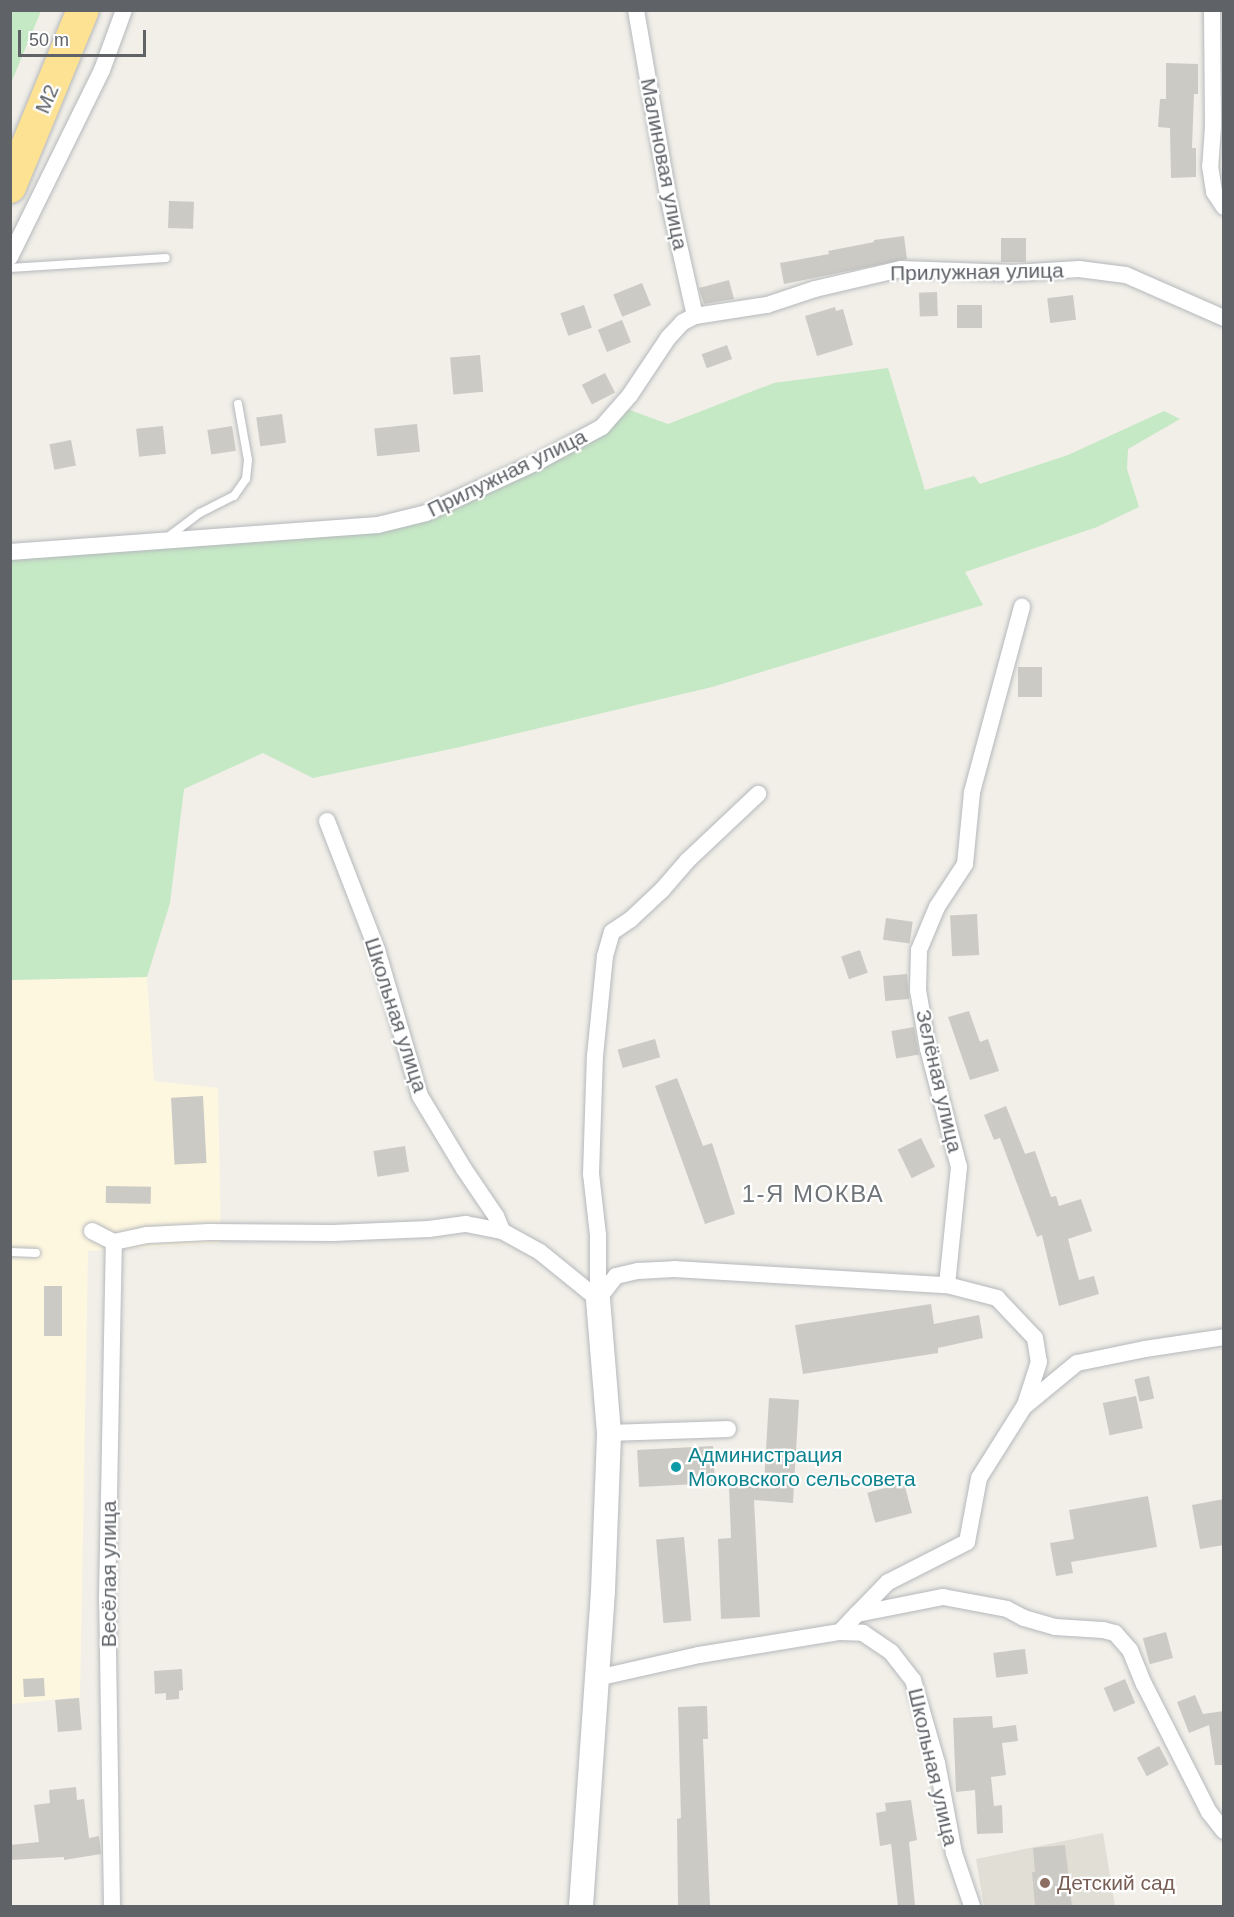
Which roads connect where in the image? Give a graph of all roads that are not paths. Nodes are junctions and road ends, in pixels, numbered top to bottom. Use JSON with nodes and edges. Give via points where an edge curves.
{"nodes":[{"id":1,"x":60,"y":10,"type":"edge"},
{"id":2,"x":83,"y":10,"type":"edge"},
{"id":3,"x":124,"y":10,"type":"edge"},
{"id":4,"x":636,"y":10,"type":"edge"},
{"id":5,"x":1212,"y":10,"type":"edge"},
{"id":6,"x":10,"y":129,"type":"edge"},
{"id":7,"x":10,"y":186,"type":"edge"},
{"id":8,"x":1224,"y":207,"type":"edge"},
{"id":9,"x":10,"y":257,"type":"edge"},
{"id":10,"x":166,"y":258,"type":"dead end"},
{"id":11,"x":10,"y":268,"type":"edge"},
{"id":12,"x":695,"y":316,"type":"junction"},
{"id":13,"x":1224,"y":318,"type":"edge"},
{"id":14,"x":238,"y":404,"type":"dead end"},
{"id":15,"x":163,"y":541,"type":"junction"},
{"id":16,"x":10,"y":552,"type":"edge"},
{"id":17,"x":1022,"y":607,"type":"dead end"},
{"id":18,"x":758,"y":794,"type":"dead end"},
{"id":19,"x":327,"y":821,"type":"dead end"},
{"id":20,"x":92,"y":1231,"type":"dead end"},
{"id":21,"x":502,"y":1231,"type":"junction"},
{"id":22,"x":114,"y":1242,"type":"junction"},
{"id":23,"x":10,"y":1252,"type":"edge"},
{"id":24,"x":36,"y":1252,"type":"dead end"},
{"id":25,"x":947,"y":1286,"type":"junction"},
{"id":26,"x":598,"y":1299,"type":"junction"},
{"id":27,"x":1224,"y":1337,"type":"edge"},
{"id":28,"x":1025,"y":1405,"type":"junction"},
{"id":29,"x":728,"y":1429,"type":"dead end"},
{"id":30,"x":609,"y":1433,"type":"junction"},
{"id":31,"x":857,"y":1614,"type":"junction"},
{"id":32,"x":840,"y":1632,"type":"junction"},
{"id":33,"x":597,"y":1678,"type":"junction"},
{"id":34,"x":1224,"y":1831,"type":"edge"},
{"id":35,"x":111,"y":1906,"type":"edge"},
{"id":36,"x":581,"y":1906,"type":"edge"},
{"id":37,"x":972,"y":1906,"type":"edge"}],
"edges":[{"from":1,"to":6,"type":"highway"},
{"from":2,"to":7,"type":"highway","name":"М2"},
{"from":3,"to":9,"type":"street","via":[[102,70]]},
{"from":4,"to":12,"type":"street","name":"Малиновая улица","via":[[668,196]]},
{"from":5,"to":8,"type":"street","via":[[1210,166],[1214,192]]},
{"from":10,"to":11,"type":"lane"},
{"from":12,"to":13,"type":"street","name":"Прилужная улица","via":[[767,305],[815,289],[902,269],[1014,273],[1079,269],[1126,274]]},
{"from":12,"to":15,"type":"street","name":"Прилужная улица","via":[[668,338],[630,395],[602,427],[426,513],[378,525]]},
{"from":14,"to":15,"type":"lane","via":[[248,460],[246,479],[234,496],[200,513]]},
{"from":15,"to":16,"type":"street","name":"Прилужная улица"},
{"from":17,"to":25,"type":"street","name":"Зелёная улица","via":[[972,792],[965,864],[938,907],[919,950],[918,990],[928,1049],[959,1167]]},
{"from":18,"to":26,"type":"street","via":[[662,890],[612,932],[605,956],[595,1056],[591,1174],[598,1235]]},
{"from":19,"to":21,"type":"street","name":"Школьная улица","via":[[377,950],[420,1096]]},
{"from":20,"to":22,"type":"street"},
{"from":21,"to":22,"type":"street","via":[[466,1224],[333,1233],[147,1235]]},
{"from":21,"to":26,"type":"street","via":[[540,1252]]},
{"from":22,"to":35,"type":"street","name":"Весёлая улица","via":[[107,1600]]},
{"from":23,"to":24,"type":"lane"},
{"from":25,"to":26,"type":"street","via":[[674,1269],[616,1276]]},
{"from":25,"to":28,"type":"street","via":[[997,1298],[1035,1338],[1039,1362]]},
{"from":26,"to":30,"type":"street"},
{"from":27,"to":28,"type":"street","via":[[1077,1363]]},
{"from":28,"to":31,"type":"street","via":[[979,1478],[967,1542],[888,1582]]},
{"from":29,"to":30,"type":"street"},
{"from":30,"to":33,"type":"street"},
{"from":31,"to":32,"type":"street"},
{"from":31,"to":34,"type":"street","via":[[943,1597],[1007,1608],[1024,1618],[1055,1627],[1115,1634],[1130,1650],[1209,1812]]},
{"from":32,"to":33,"type":"street","via":[[699,1655]]},
{"from":32,"to":37,"type":"street","name":"Школьная улица","via":[[863,1634],[891,1652],[913,1680],[937,1763],[954,1854]]},
{"from":33,"to":36,"type":"street"}]}
